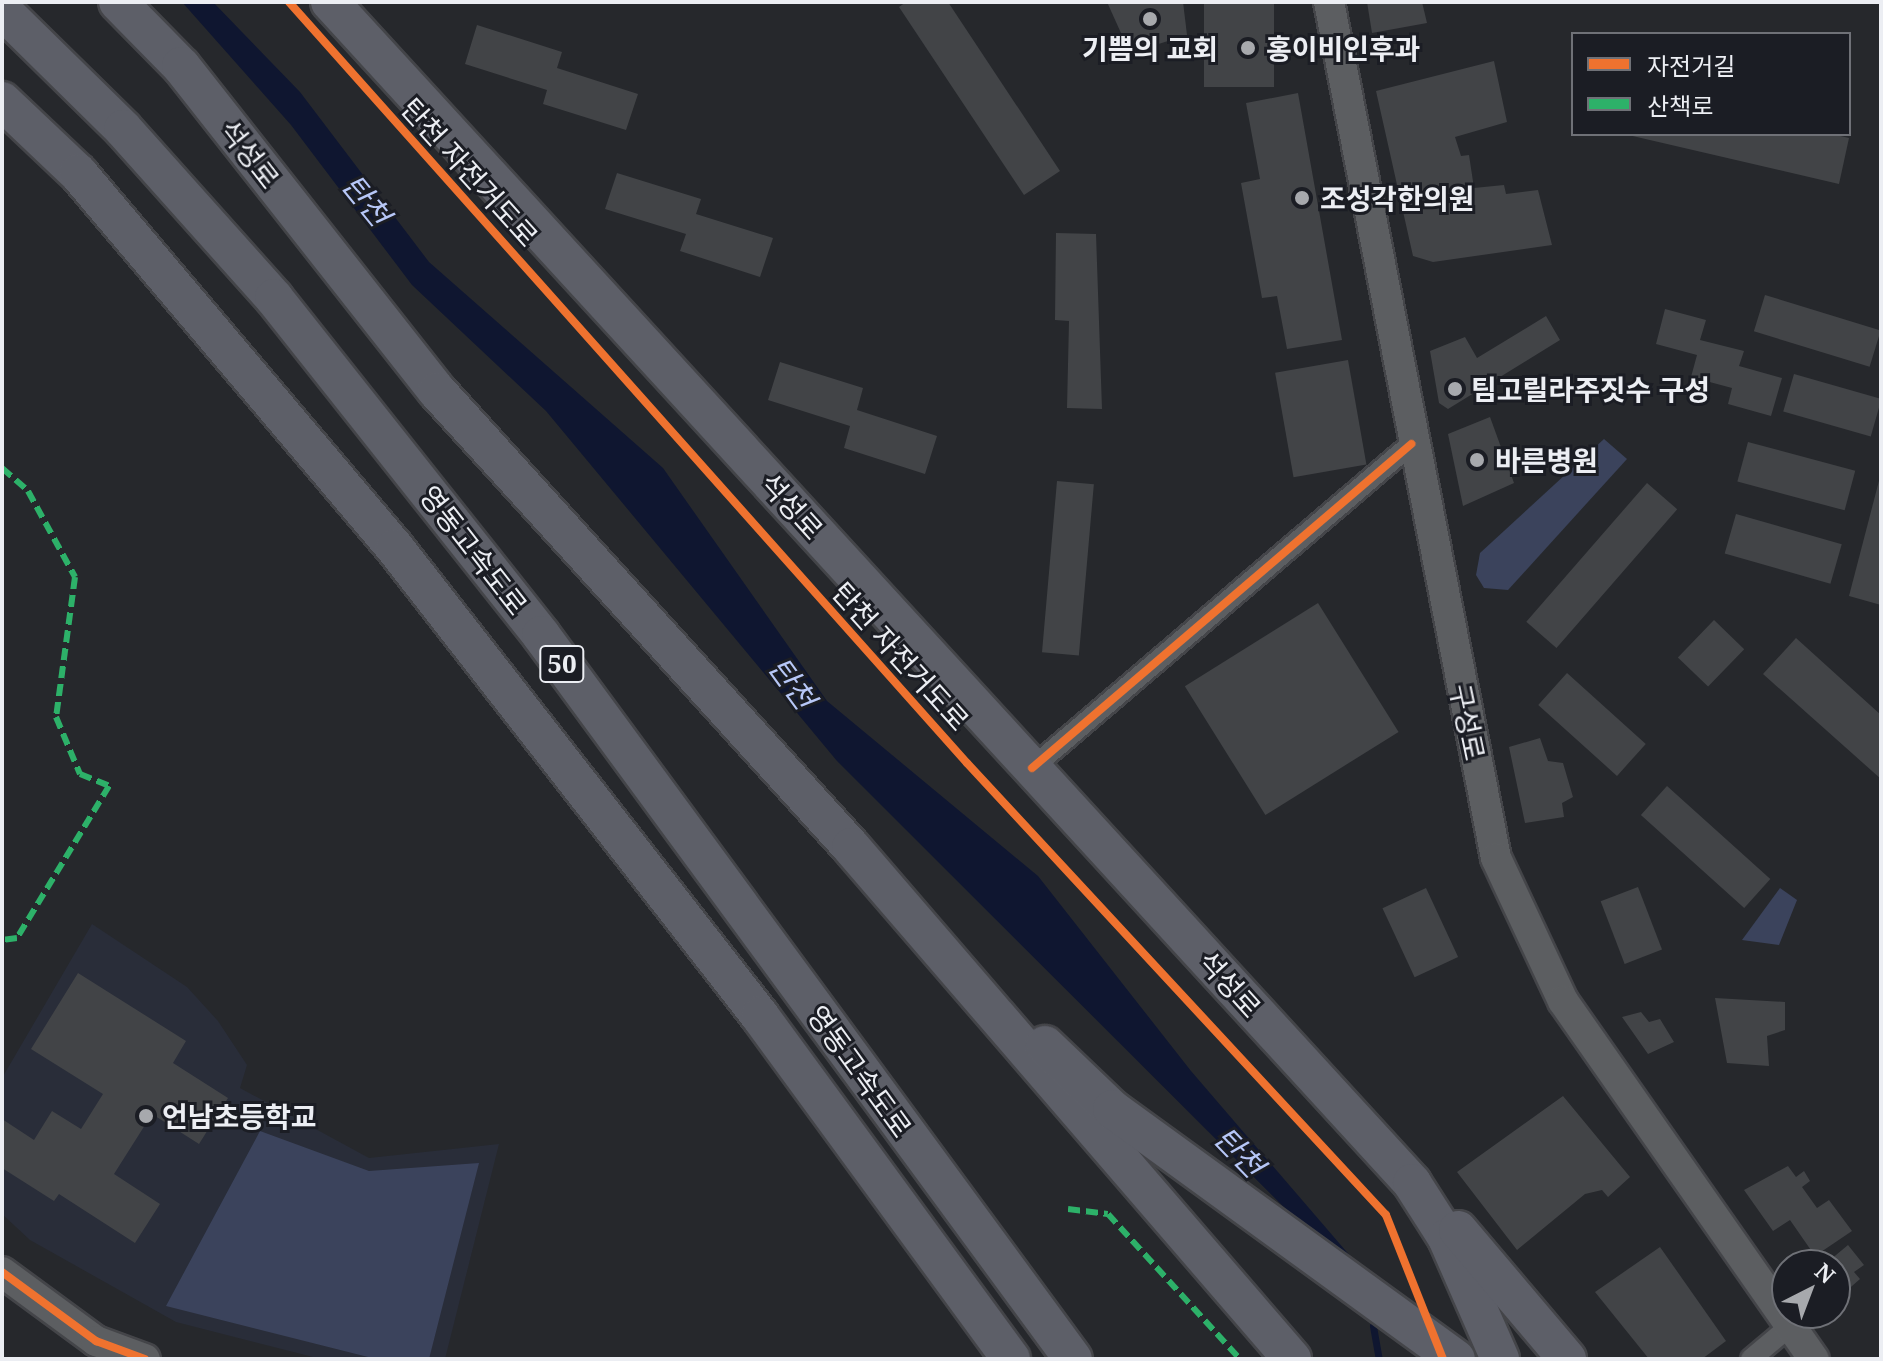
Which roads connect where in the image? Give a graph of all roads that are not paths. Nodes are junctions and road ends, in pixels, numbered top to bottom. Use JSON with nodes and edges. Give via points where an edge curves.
{"nodes":[{"id":1,"x":118,"y":2,"type":"edge"},
{"id":2,"x":330,"y":2,"type":"edge"},
{"id":3,"x":1329,"y":2,"type":"edge"},
{"id":4,"x":2,"y":10,"type":"edge"},
{"id":5,"x":2,"y":101,"type":"edge"},
{"id":6,"x":1411,"y":444,"type":"junction"},
{"id":7,"x":1032,"y":768,"type":"junction"},
{"id":8,"x":851,"y":847,"type":"junction"},
{"id":9,"x":1412,"y":1183,"type":"junction"},
{"id":10,"x":2,"y":1272,"type":"edge"},
{"id":11,"x":1771,"y":1301,"type":"edge"},
{"id":12,"x":1787,"y":1329,"type":"edge"},
{"id":13,"x":1791,"y":1329,"type":"edge"},
{"id":14,"x":145,"y":1359,"type":"edge"},
{"id":15,"x":1011,"y":1359,"type":"edge"},
{"id":16,"x":1073,"y":1359,"type":"edge"},
{"id":17,"x":1292,"y":1359,"type":"edge"},
{"id":18,"x":1456,"y":1359,"type":"edge"},
{"id":19,"x":1500,"y":1359,"type":"edge"},
{"id":20,"x":1567,"y":1359,"type":"edge"},
{"id":21,"x":1751,"y":1359,"type":"edge"},
{"id":22,"x":1814,"y":1359,"type":"edge"}],
"edges":[{"from":1,"to":8,"type":"highway","name":"석성로","via":[[181,66],[437,391]]},
{"from":2,"to":7,"type":"highway","name":"석성로"},
{"from":3,"to":6,"type":"main road","name":"구성로"},
{"from":4,"to":16,"type":"highway","name":"영동고속도로","number":"50","via":[[123,129],[274,298],[531,622]]},
{"from":5,"to":15,"type":"highway","name":"영동고속도로","number":"50","via":[[78,173],[395,548],[760,1016]]},
{"from":6,"to":7,"type":"street"},
{"from":6,"to":11,"type":"main road","name":"구성로","via":[[1496,858],[1563,1001]]},
{"from":7,"to":9,"type":"highway","name":"석성로"},
{"from":8,"to":17,"type":"highway","name":"석성로"},
{"from":8,"to":18,"type":"highway","via":[[939,921],[1026,1026],[1112,1109]]},
{"from":9,"to":19,"type":"highway","name":"석성로","via":[[1447,1238]]},
{"from":9,"to":20,"type":"highway"},
{"from":10,"to":14,"type":"main road","via":[[96,1341]]},
{"from":12,"to":21,"type":"street"},
{"from":13,"to":22,"type":"main road","name":"구성로"}]}
